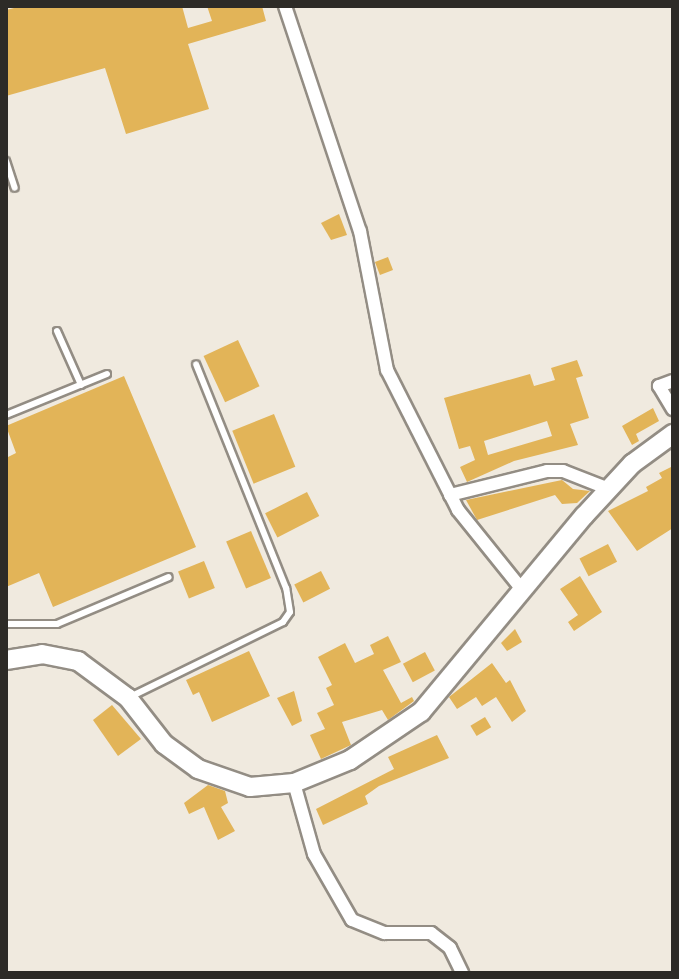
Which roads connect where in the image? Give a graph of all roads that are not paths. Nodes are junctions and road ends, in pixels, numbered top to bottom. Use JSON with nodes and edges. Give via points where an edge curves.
{"nodes":[{"id":1,"x":285,"y":6,"type":"edge"},
{"id":2,"x":6,"y":161,"type":"edge"},
{"id":3,"x":15,"y":188,"type":"dead end"},
{"id":4,"x":57,"y":331,"type":"dead end"},
{"id":5,"x":196,"y":364,"type":"dead end"},
{"id":6,"x":107,"y":374,"type":"dead end"},
{"id":7,"x":673,"y":381,"type":"edge"},
{"id":8,"x":81,"y":385,"type":"junction"},
{"id":9,"x":673,"y":409,"type":"edge"},
{"id":10,"x":6,"y":415,"type":"edge"},
{"id":11,"x":673,"y":434,"type":"edge"},
{"id":12,"x":609,"y":489,"type":"junction"},
{"id":13,"x":450,"y":495,"type":"junction"},
{"id":14,"x":169,"y":577,"type":"dead end"},
{"id":15,"x":524,"y":592,"type":"junction"},
{"id":16,"x":6,"y":624,"type":"edge"},
{"id":17,"x":6,"y":660,"type":"edge"},
{"id":18,"x":128,"y":698,"type":"junction"},
{"id":19,"x":294,"y":783,"type":"junction"},
{"id":20,"x":462,"y":973,"type":"edge"}],
"edges":[{"from":1,"to":13,"type":"street","via":[[360,231],[387,370]]},
{"from":2,"to":3,"type":"lane"},
{"from":4,"to":8,"type":"lane"},
{"from":5,"to":18,"type":"lane","via":[[286,588],[290,612],[283,622]]},
{"from":6,"to":8,"type":"lane"},
{"from":7,"to":9,"type":"street","via":[[659,386]]},
{"from":8,"to":10,"type":"lane"},
{"from":11,"to":12,"type":"street"},
{"from":12,"to":13,"type":"street","via":[[563,471],[547,471]]},
{"from":12,"to":15,"type":"street"},
{"from":13,"to":15,"type":"street","via":[[485,550]]},
{"from":14,"to":16,"type":"lane","via":[[57,624]]},
{"from":15,"to":19,"type":"street","via":[[400,730],[350,760]]},
{"from":17,"to":18,"type":"street","via":[[42,654],[67,657]]},
{"from":18,"to":19,"type":"street","via":[[164,744],[198,769],[250,787]]},
{"from":19,"to":20,"type":"street","via":[[314,854],[352,920],[385,933],[431,933],[450,948]]}]}
